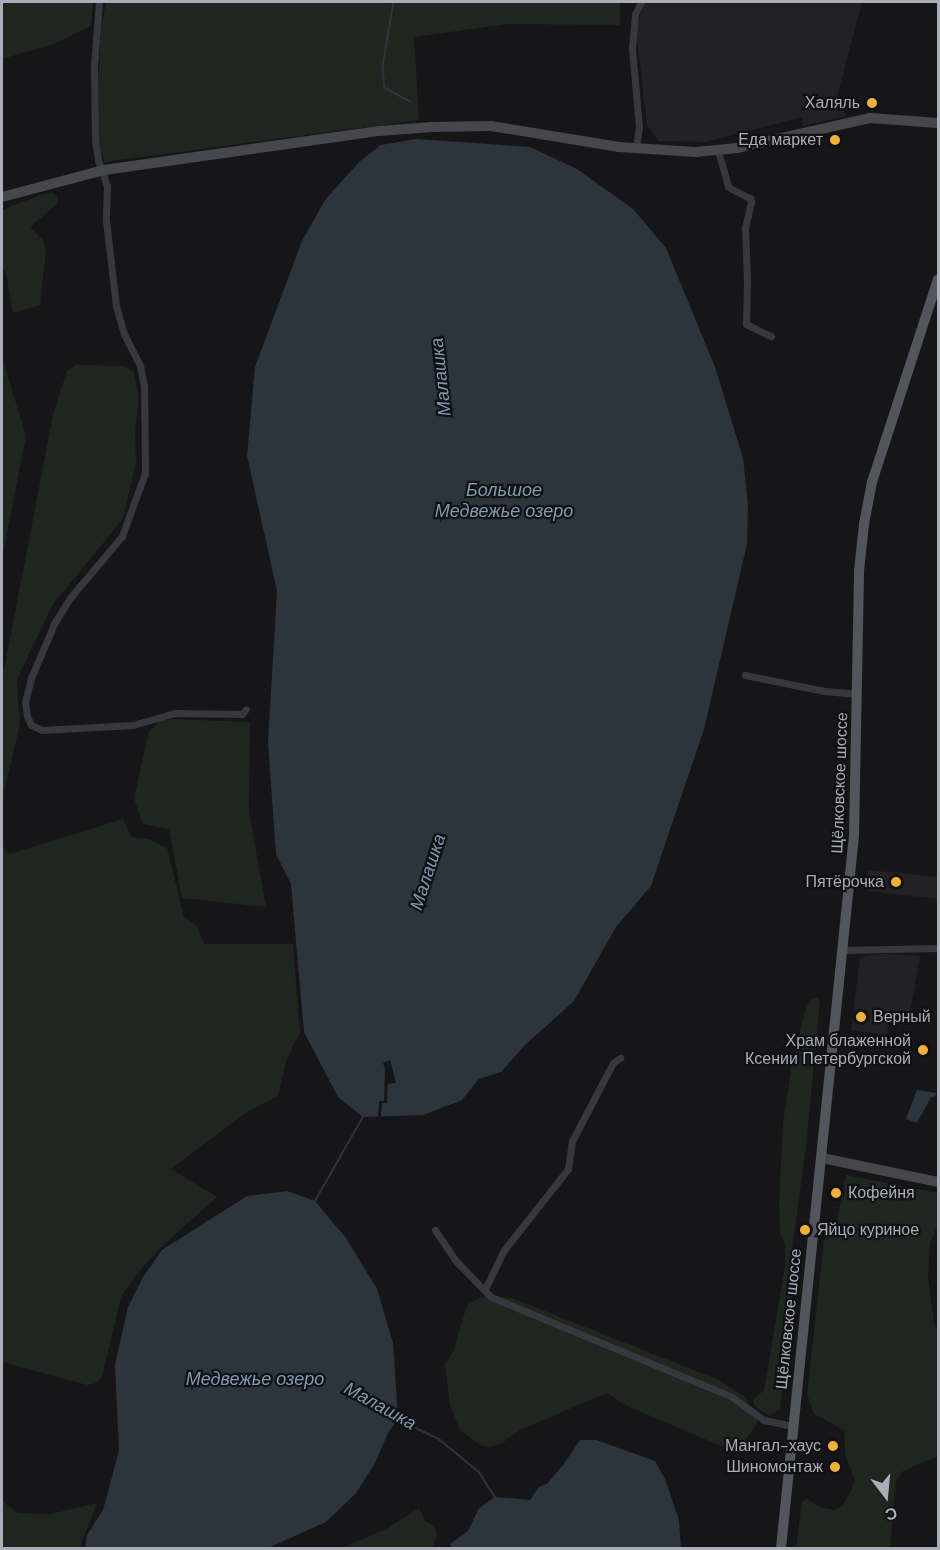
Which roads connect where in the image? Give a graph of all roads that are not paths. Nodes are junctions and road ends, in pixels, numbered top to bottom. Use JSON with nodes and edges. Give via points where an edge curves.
{"nodes":[{"id":1,"x":99,"y":2,"type":"edge"},
{"id":2,"x":641,"y":2,"type":"edge"},
{"id":3,"x":939,"y":123,"type":"edge"},
{"id":4,"x":636,"y":148,"type":"junction"},
{"id":5,"x":718,"y":151,"type":"junction"},
{"id":6,"x":104,"y":170,"type":"junction"},
{"id":7,"x":2,"y":197,"type":"edge"},
{"id":8,"x":939,"y":279,"type":"edge"},
{"id":9,"x":771,"y":336,"type":"dead end"},
{"id":10,"x":745,"y":675,"type":"dead end"},
{"id":11,"x":858,"y":694,"type":"junction"},
{"id":12,"x":246,"y":709,"type":"dead end"},
{"id":13,"x":939,"y":948,"type":"edge"},
{"id":14,"x":843,"y":950,"type":"junction"},
{"id":15,"x":620,"y":1058,"type":"dead end"},
{"id":16,"x":822,"y":1158,"type":"junction"},
{"id":17,"x":939,"y":1182,"type":"edge"},
{"id":18,"x":435,"y":1230,"type":"dead end"},
{"id":19,"x":485,"y":1289,"type":"junction"},
{"id":20,"x":793,"y":1426,"type":"junction"},
{"id":21,"x":781,"y":1548,"type":"edge"}],
"edges":[{"from":1,"to":6,"type":"street","via":[[93,110],[98,160]]},
{"from":2,"to":4,"type":"street","via":[[635,14],[632,49],[639,127]]},
{"from":3,"to":5,"type":"main road","via":[[870,118]]},
{"from":4,"to":5,"type":"main road"},
{"from":4,"to":6,"type":"main road","via":[[491,126],[432,127]]},
{"from":5,"to":9,"type":"street","via":[[728,188],[751,202],[745,228],[746,324]]},
{"from":6,"to":7,"type":"main road"},
{"from":6,"to":12,"type":"street","via":[[116,306],[144,386],[145,473],[122,536],[70,598],[54,624],[31,678],[27,716],[31,725],[42,730],[134,725],[175,713],[242,714]]},
{"from":8,"to":11,"type":"main road","name":"Щёлковское шоссе","via":[[872,482],[859,571]]},
{"from":10,"to":11,"type":"street"},
{"from":11,"to":14,"type":"main road","name":"Щёлковское шоссе","via":[[854,835]]},
{"from":13,"to":14,"type":"street"},
{"from":14,"to":16,"type":"main road","name":"Щёлковское шоссе"},
{"from":15,"to":19,"type":"street","via":[[612,1063],[586,1110],[572,1141],[568,1169],[504,1250]]},
{"from":16,"to":17,"type":"main road"},
{"from":16,"to":20,"type":"main road","name":"Щёлковское шоссе"},
{"from":18,"to":19,"type":"street","via":[[454,1260]]},
{"from":19,"to":20,"type":"street","via":[[491,1297],[509,1306],[732,1397],[764,1420]]},
{"from":20,"to":21,"type":"main road","name":"Щёлковское шоссе"}]}
